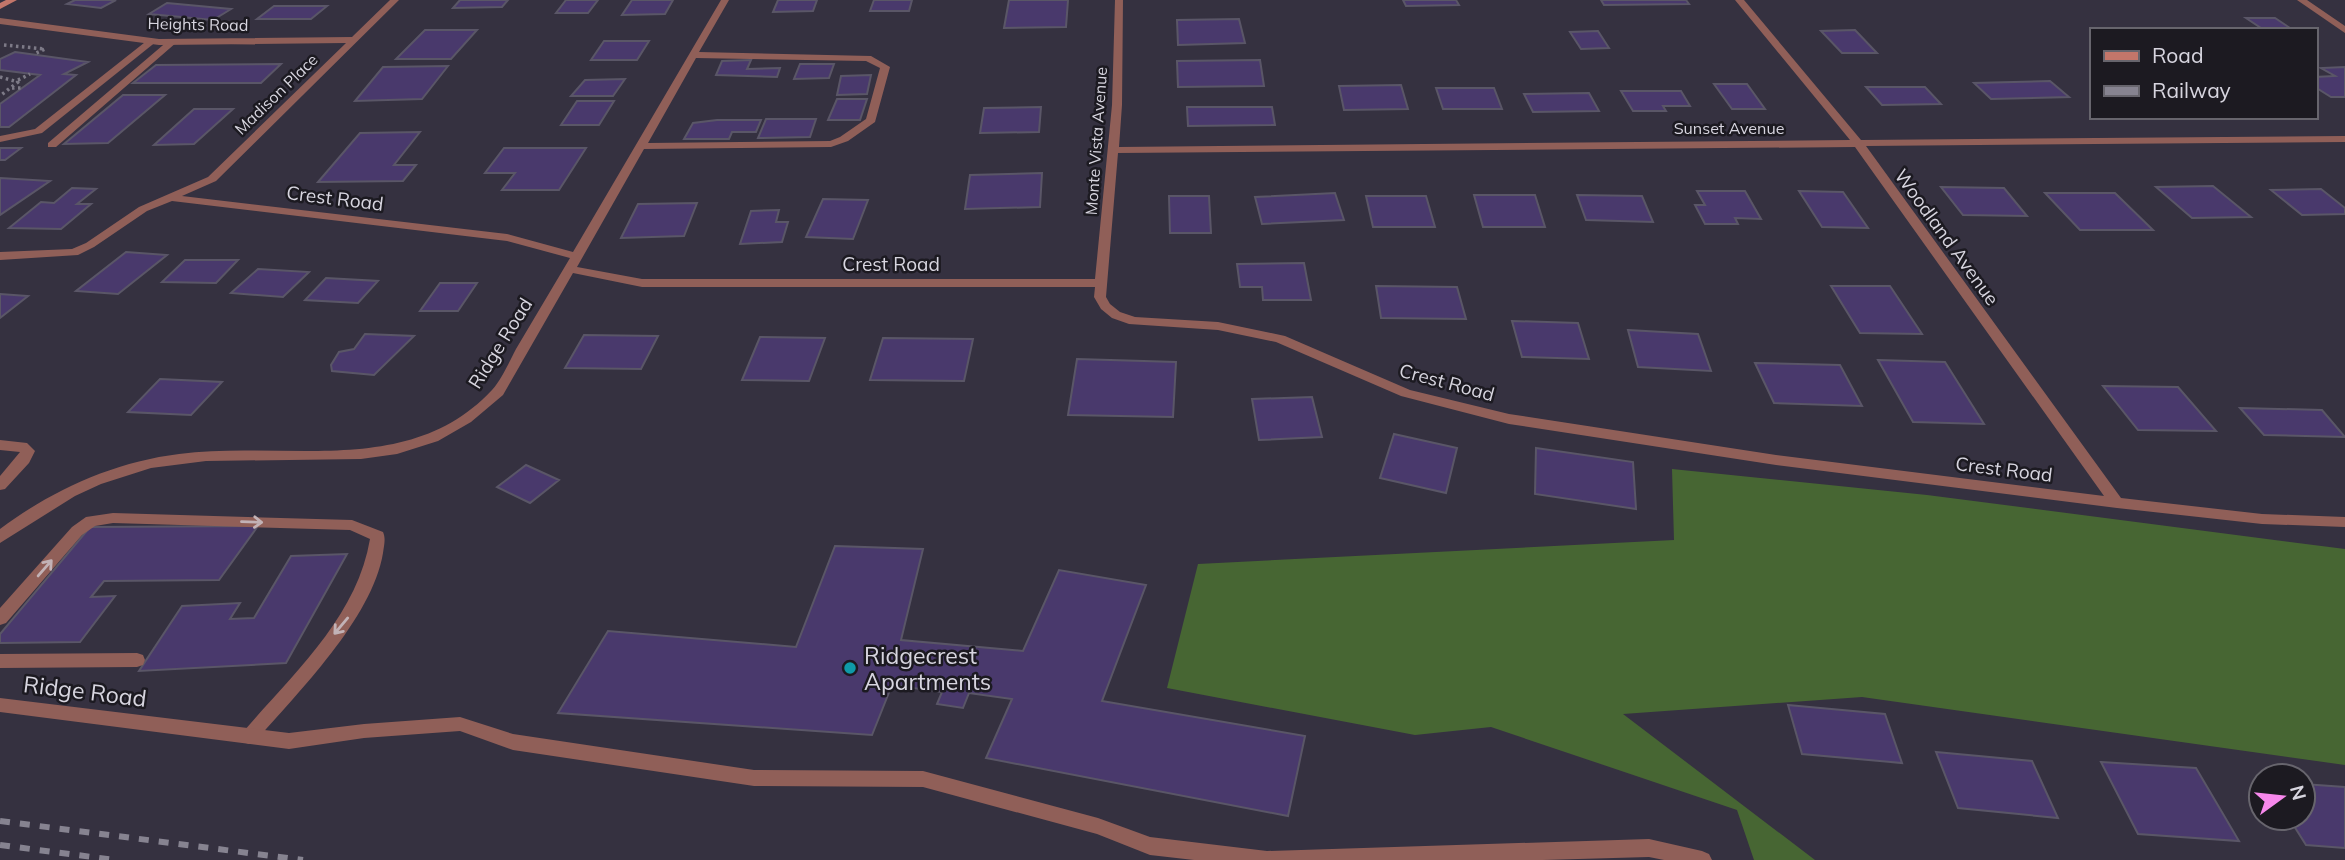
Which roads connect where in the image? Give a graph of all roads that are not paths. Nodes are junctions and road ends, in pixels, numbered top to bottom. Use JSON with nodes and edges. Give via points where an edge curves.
{"nodes":[{"id":1,"x":13,"y":0,"type":"edge"},
{"id":2,"x":395,"y":0,"type":"edge"},
{"id":3,"x":725,"y":0,"type":"edge"},
{"id":4,"x":1119,"y":0,"type":"edge"},
{"id":5,"x":1739,"y":0,"type":"edge"},
{"id":6,"x":2301,"y":0,"type":"edge"},
{"id":7,"x":0,"y":6,"type":"edge"},
{"id":8,"x":0,"y":21,"type":"edge"},
{"id":9,"x":2345,"y":30,"type":"edge"},
{"id":10,"x":354,"y":40,"type":"junction"},
{"id":11,"x":152,"y":41,"type":"junction"},
{"id":12,"x":172,"y":42,"type":"junction"},
{"id":13,"x":696,"y":55,"type":"junction"},
{"id":14,"x":0,"y":139,"type":"edge"},
{"id":15,"x":2345,"y":139,"type":"edge"},
{"id":16,"x":1858,"y":143,"type":"junction"},
{"id":17,"x":52,"y":145,"type":"dead end"},
{"id":18,"x":641,"y":146,"type":"junction"},
{"id":19,"x":1113,"y":150,"type":"junction"},
{"id":20,"x":171,"y":198,"type":"junction"},
{"id":21,"x":0,"y":256,"type":"edge"},
{"id":22,"x":576,"y":256,"type":"junction"},
{"id":23,"x":569,"y":269,"type":"junction"},
{"id":24,"x":1100,"y":284,"type":"junction"},
{"id":25,"x":0,"y":445,"type":"edge"},
{"id":26,"x":0,"y":485,"type":"edge"},
{"id":27,"x":2117,"y":503,"type":"junction"},
{"id":28,"x":2345,"y":522,"type":"edge"},
{"id":29,"x":0,"y":537,"type":"edge"},
{"id":30,"x":0,"y":619,"type":"edge"},
{"id":31,"x":136,"y":660,"type":"dead end"},
{"id":32,"x":0,"y":661,"type":"edge"},
{"id":33,"x":0,"y":705,"type":"edge"},
{"id":34,"x":249,"y":737,"type":"junction"},
{"id":35,"x":1702,"y":860,"type":"edge"}],
"edges":[{"from":1,"to":7,"type":"street"},
{"from":2,"to":10,"type":"street","name":"Madison Place"},
{"from":3,"to":13,"type":"street","name":"Ridge Road"},
{"from":4,"to":19,"type":"street","name":"Monte Vista Avenue"},
{"from":5,"to":16,"type":"street","name":"Woodland Avenue"},
{"from":6,"to":9,"type":"street"},
{"from":8,"to":11,"type":"street","name":"Heights Road"},
{"from":10,"to":12,"type":"street","name":"Heights Road"},
{"from":10,"to":20,"type":"street","name":"Madison Place","via":[[212,179]]},
{"from":11,"to":12,"type":"street","name":"Heights Road"},
{"from":11,"to":14,"type":"street","via":[[38,131]]},
{"from":12,"to":17,"type":"street"},
{"from":13,"to":18,"type":"street","name":"Ridge Road"},
{"from":13,"to":18,"type":"street","via":[[868,58],[885,67],[871,120],[831,144]]},
{"from":15,"to":16,"type":"street","name":"Sunset Avenue"},
{"from":16,"to":19,"type":"street","name":"Sunset Avenue"},
{"from":16,"to":27,"type":"street","name":"Woodland Avenue"},
{"from":18,"to":22,"type":"street","name":"Ridge Road"},
{"from":19,"to":24,"type":"street","name":"Monte Vista Avenue"},
{"from":20,"to":21,"type":"street","name":"Madison Place","via":[[143,209],[74,252]]},
{"from":20,"to":22,"type":"street","name":"Crest Road","via":[[507,238]]},
{"from":22,"to":23,"type":"street","name":"Ridge Road"},
{"from":23,"to":24,"type":"street","name":"Crest Road","via":[[642,282]]},
{"from":23,"to":29,"type":"street","name":"Ridge Road","via":[[498,392],[456,428],[423,442],[370,454],[204,456],[155,464],[48,503]]},
{"from":24,"to":27,"type":"street","name":"Crest Road","via":[[1105,306],[1133,321],[1218,326],[1280,339],[1386,385],[1456,408],[1776,460]]},
{"from":25,"to":26,"type":"street","via":[[29,451]]},
{"from":27,"to":28,"type":"street","name":"Crest Road","via":[[2262,519]]},
{"from":30,"to":34,"type":"street","one_way":true,"via":[[77,531],[91,522],[113,518],[352,525],[378,536],[377,557],[353,611]]},
{"from":31,"to":32,"type":"street"},
{"from":33,"to":34,"type":"street","name":"Ridge Road"},
{"from":34,"to":35,"type":"street","name":"Ridge Road","via":[[289,741],[460,724],[513,741],[754,778],[923,779],[1098,826],[1150,846],[1267,860],[1649,848]]}]}
